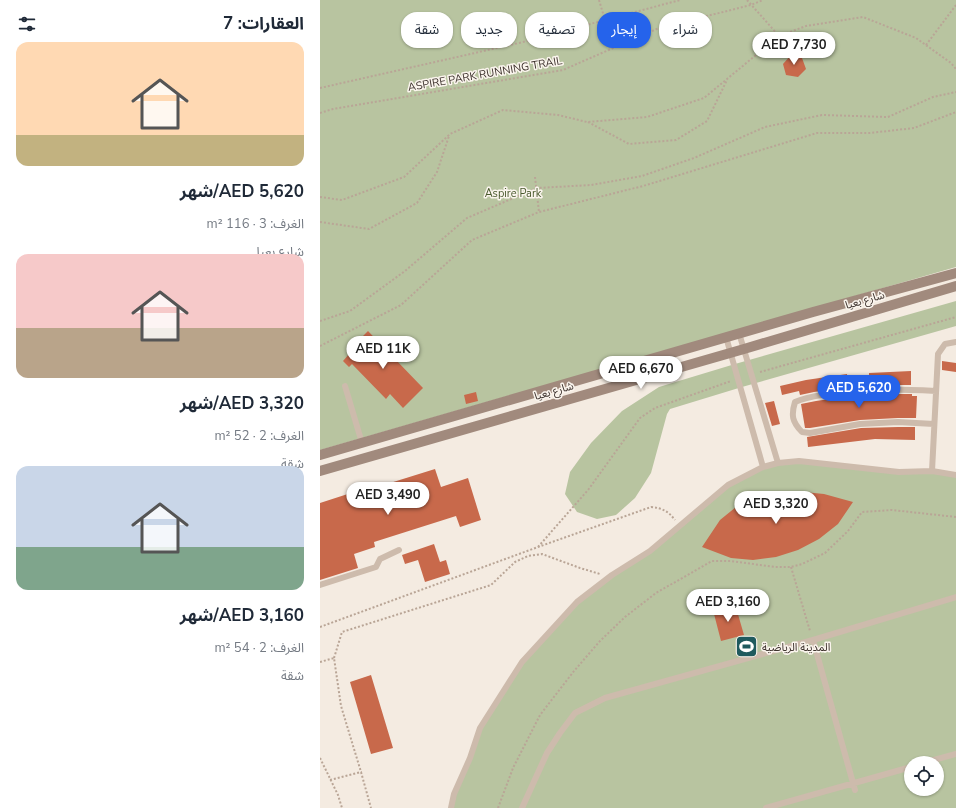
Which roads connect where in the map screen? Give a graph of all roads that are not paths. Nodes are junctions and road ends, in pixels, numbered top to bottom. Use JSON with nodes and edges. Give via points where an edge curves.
{"nodes":[{"id":1,"x":956,"y":273,"type":"edge"},
{"id":2,"x":906,"y":286,"type":"junction"},
{"id":3,"x":956,"y":286,"type":"edge"},
{"id":4,"x":909,"y":300,"type":"junction"},
{"id":5,"x":739,"y":333,"type":"junction"},
{"id":6,"x":726,"y":337,"type":"junction"},
{"id":7,"x":956,"y":342,"type":"edge"},
{"id":8,"x":744,"y":349,"type":"junction"},
{"id":9,"x":731,"y":353,"type":"junction"},
{"id":10,"x":345,"y":386,"type":"dead end"},
{"id":11,"x":936,"y":391,"type":"junction"},
{"id":12,"x":934,"y":424,"type":"junction"},
{"id":13,"x":362,"y":443,"type":"junction"},
{"id":14,"x":320,"y":455,"type":"edge"},
{"id":15,"x":366,"y":457,"type":"junction"},
{"id":16,"x":778,"y":463,"type":"junction"},
{"id":17,"x":763,"y":467,"type":"junction"},
{"id":18,"x":320,"y":471,"type":"edge"},
{"id":19,"x":932,"y":472,"type":"junction"},
{"id":20,"x":956,"y":475,"type":"edge"},
{"id":21,"x":399,"y":550,"type":"dead end"},
{"id":22,"x":320,"y":585,"type":"edge"},
{"id":23,"x":956,"y":597,"type":"edge"},
{"id":24,"x":813,"y":640,"type":"junction"},
{"id":25,"x":956,"y":754,"type":"edge"},
{"id":26,"x":944,"y":757,"type":"edge"},
{"id":27,"x":904,"y":768,"type":"edge"},
{"id":28,"x":853,"y":783,"type":"junction"},
{"id":29,"x":855,"y":790,"type":"dead end"},
{"id":30,"x":451,"y":808,"type":"edge"},
{"id":31,"x":522,"y":808,"type":"edge"},
{"id":32,"x":766,"y":808,"type":"edge"}],
"edges":[{"from":1,"to":2,"type":"street","name":"شارع بعيا"},
{"from":2,"to":4,"type":"street"},
{"from":2,"to":5,"type":"street","name":"شارع بعيا"},
{"from":3,"to":4,"type":"street","name":"شارع بعيا"},
{"from":4,"to":8,"type":"street","name":"شارع بعيا"},
{"from":5,"to":6,"type":"street","name":"شارع بعيا"},
{"from":5,"to":8,"type":"lane"},
{"from":6,"to":9,"type":"lane"},
{"from":6,"to":13,"type":"street","name":"شارع بعيا"},
{"from":7,"to":11,"type":"lane","via":[[945,344],[938,354]]},
{"from":8,"to":9,"type":"street","name":"شارع بعيا"},
{"from":8,"to":16,"type":"lane"},
{"from":9,"to":15,"type":"street","name":"شارع بعيا"},
{"from":9,"to":17,"type":"lane"},
{"from":10,"to":13,"type":"lane"},
{"from":11,"to":12,"type":"lane"},
{"from":11,"to":12,"type":"lane","via":[[852,390],[804,398],[795,402],[792,412],[795,425],[802,432],[810,433],[860,424]]},
{"from":12,"to":19,"type":"lane"},
{"from":13,"to":14,"type":"street","name":"شارع بعيا"},
{"from":13,"to":15,"type":"street"},
{"from":15,"to":18,"type":"street","name":"شارع بعيا"},
{"from":16,"to":17,"type":"lane"},
{"from":16,"to":19,"type":"lane","via":[[799,461],[899,472]]},
{"from":17,"to":30,"type":"lane","via":[[728,485],[650,551],[612,575],[578,602],[522,662],[480,728]]},
{"from":19,"to":20,"type":"lane"},
{"from":21,"to":22,"type":"lane","via":[[380,559],[376,567]]},
{"from":23,"to":24,"type":"lane"},
{"from":24,"to":28,"type":"lane"},
{"from":24,"to":31,"type":"lane","via":[[605,698],[575,713],[547,753]]},
{"from":25,"to":26,"type":"lane"},
{"from":27,"to":28,"type":"lane"},
{"from":28,"to":29,"type":"lane"},
{"from":28,"to":32,"type":"lane"}]}
